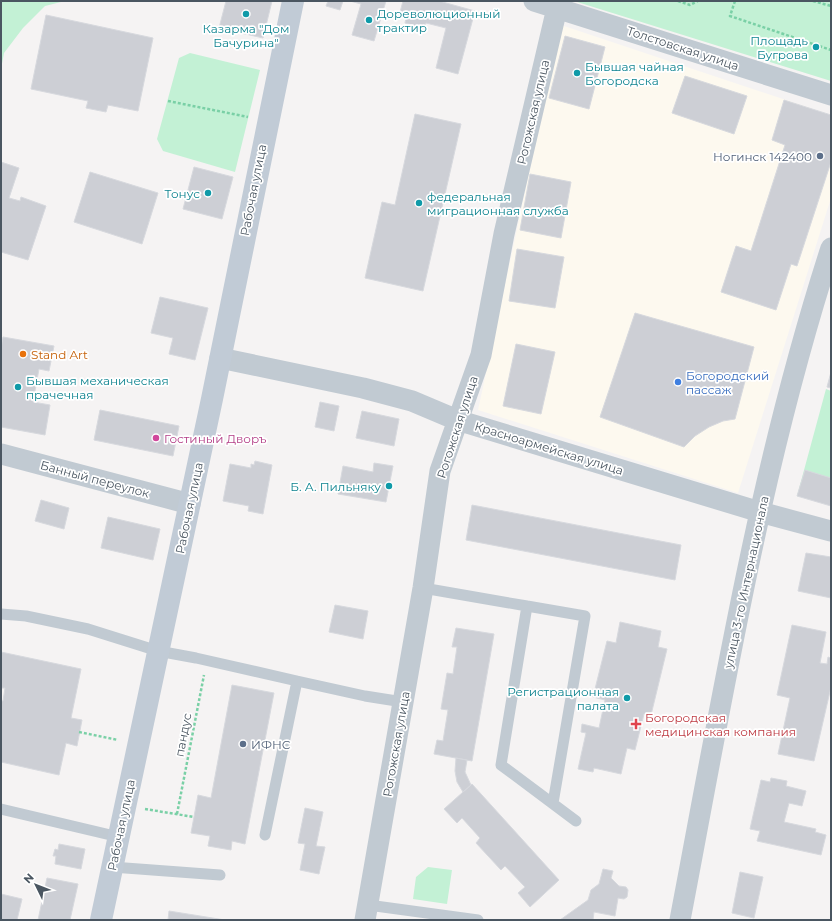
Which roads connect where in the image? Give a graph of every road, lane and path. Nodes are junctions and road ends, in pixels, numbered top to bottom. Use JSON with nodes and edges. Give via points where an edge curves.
{"nodes":[{"id":1,"x":293,"y":1,"type":"edge"},
{"id":2,"x":534,"y":1,"type":"edge"},
{"id":3,"x":678,"y":1,"type":"edge"},
{"id":4,"x":698,"y":1,"type":"edge"},
{"id":5,"x":735,"y":1,"type":"edge"},
{"id":6,"x":813,"y":1,"type":"edge"},
{"id":7,"x":831,"y":6,"type":"edge"},
{"id":8,"x":557,"y":8,"type":"junction"},
{"id":9,"x":831,"y":50,"type":"edge"},
{"id":10,"x":831,"y":95,"type":"edge"},
{"id":11,"x":168,"y":101,"type":"dead end"},
{"id":12,"x":253,"y":118,"type":"dead end"},
{"id":13,"x":831,"y":248,"type":"edge"},
{"id":14,"x":220,"y":358,"type":"junction"},
{"id":15,"x":457,"y":420,"type":"junction"},
{"id":16,"x":1,"y":454,"type":"edge"},
{"id":17,"x":190,"y":504,"type":"junction"},
{"id":18,"x":760,"y":512,"type":"junction"},
{"id":19,"x":831,"y":531,"type":"edge"},
{"id":20,"x":423,"y":588,"type":"junction"},
{"id":21,"x":527,"y":606,"type":"junction"},
{"id":22,"x":1,"y":614,"type":"edge"},
{"id":23,"x":158,"y":652,"type":"junction"},
{"id":24,"x":207,"y":660,"type":"junction"},
{"id":25,"x":297,"y":681,"type":"junction"},
{"id":26,"x":403,"y":702,"type":"junction"},
{"id":27,"x":80,"y":732,"type":"dead end"},
{"id":28,"x":125,"y":742,"type":"dead end"},
{"id":29,"x":553,"y":803,"type":"junction"},
{"id":30,"x":1,"y":809,"type":"edge"},
{"id":31,"x":156,"y":811,"type":"dead end"},
{"id":32,"x":177,"y":814,"type":"junction"},
{"id":33,"x":194,"y":817,"type":"dead end"},
{"id":34,"x":576,"y":821,"type":"dead end"},
{"id":35,"x":266,"y":835,"type":"dead end"},
{"id":36,"x":119,"y":837,"type":"junction"},
{"id":37,"x":112,"y":867,"type":"junction"},
{"id":38,"x":220,"y":875,"type":"dead end"},
{"id":39,"x":366,"y":912,"type":"edge"},
{"id":40,"x":102,"y":920,"type":"edge"},
{"id":41,"x":478,"y":920,"type":"edge"},
{"id":42,"x":680,"y":920,"type":"edge"}],
"edges":[{"from":1,"to":14,"type":"main road","name":"Рабочая улица"},
{"from":2,"to":8,"type":"street","name":"Толстовская улица"},
{"from":3,"to":4,"type":"path","via":[[690,5]]},
{"from":5,"to":9,"type":"path","via":[[730,16]]},
{"from":6,"to":7,"type":"path"},
{"from":8,"to":10,"type":"street","name":"Толстовская улица"},
{"from":8,"to":15,"type":"street","name":"Рогожская улица","via":[[504,234],[481,355]]},
{"from":11,"to":12,"type":"path"},
{"from":13,"to":18,"type":"street","name":"улица 3-го Интернационала","via":[[793,378]]},
{"from":14,"to":15,"type":"street","name":"Красноармейская улица","via":[[363,388],[412,401]]},
{"from":14,"to":17,"type":"main road","name":"Рабочая улица"},
{"from":15,"to":18,"type":"street","name":"Красноармейская улица"},
{"from":15,"to":20,"type":"street","name":"Рогожская улица","via":[[440,471]]},
{"from":16,"to":17,"type":"street","name":"Банный переулок"},
{"from":17,"to":23,"type":"main road","name":"Рабочая улица"},
{"from":18,"to":19,"type":"street","name":"Красноармейская улица"},
{"from":18,"to":42,"type":"street","name":"улица 3-го Интернационала"},
{"from":20,"to":21,"type":"lane"},
{"from":20,"to":26,"type":"street","name":"Рогожская улица"},
{"from":21,"to":29,"type":"lane","via":[[501,765]]},
{"from":21,"to":29,"type":"lane","via":[[585,616]]},
{"from":22,"to":23,"type":"lane","via":[[26,616],[88,629]]},
{"from":23,"to":24,"type":"lane"},
{"from":23,"to":36,"type":"main road","name":"Рабочая улица"},
{"from":24,"to":25,"type":"lane"},
{"from":24,"to":32,"type":"path","name":"пандус"},
{"from":25,"to":26,"type":"lane"},
{"from":25,"to":35,"type":"lane"},
{"from":26,"to":39,"type":"street","name":"Рогожская улица"},
{"from":27,"to":28,"type":"path"},
{"from":29,"to":34,"type":"lane"},
{"from":30,"to":36,"type":"lane"},
{"from":31,"to":32,"type":"path"},
{"from":32,"to":33,"type":"path"},
{"from":36,"to":37,"type":"main road","name":"Рабочая улица"},
{"from":37,"to":38,"type":"lane"},
{"from":37,"to":40,"type":"main road","name":"Рабочая улица"},
{"from":39,"to":41,"type":"lane"}]}
